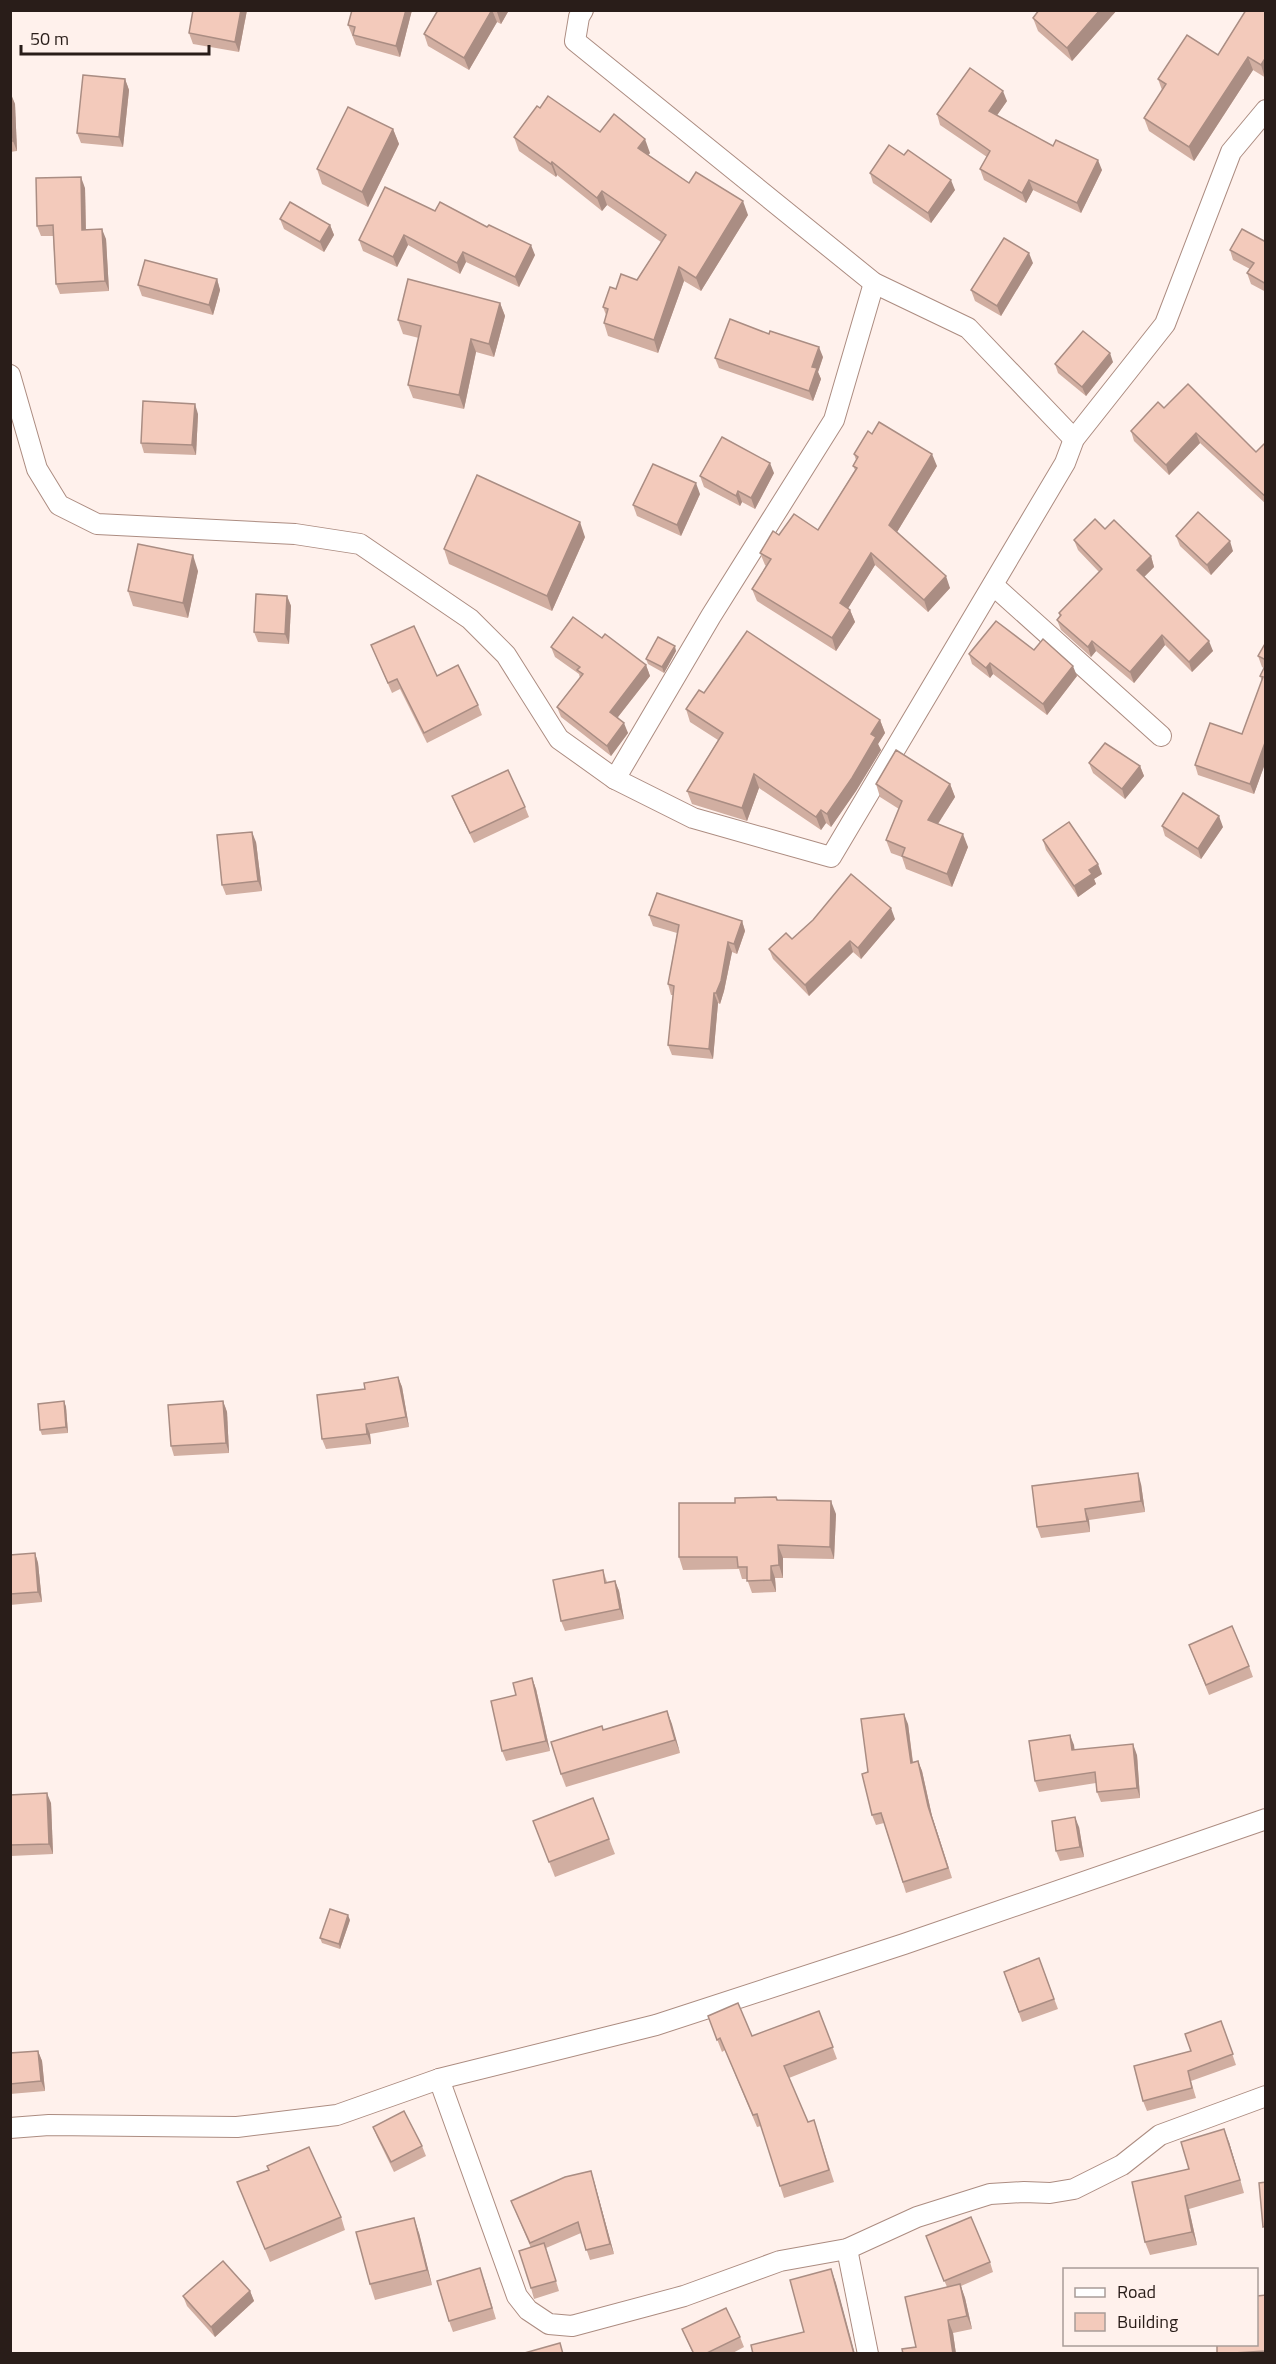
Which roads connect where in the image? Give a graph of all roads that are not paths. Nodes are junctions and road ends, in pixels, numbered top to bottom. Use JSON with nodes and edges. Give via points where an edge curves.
{"nodes":[{"id":1,"x":583,"y":10,"type":"edge"},
{"id":2,"x":1266,"y":110,"type":"edge"},
{"id":3,"x":874,"y":283,"type":"junction"},
{"id":4,"x":10,"y":375,"type":"edge"},
{"id":5,"x":1074,"y":439,"type":"junction"},
{"id":6,"x":993,"y":585,"type":"junction"},
{"id":7,"x":1161,"y":736,"type":"dead end"},
{"id":8,"x":615,"y":779,"type":"junction"},
{"id":9,"x":1266,"y":1819,"type":"edge"},
{"id":10,"x":439,"y":2079,"type":"junction"},
{"id":11,"x":1266,"y":2096,"type":"edge"},
{"id":12,"x":10,"y":2128,"type":"edge"},
{"id":13,"x":847,"y":2249,"type":"junction"},
{"id":14,"x":868,"y":2354,"type":"edge"}],
"edges":[{"from":1,"to":3,"type":"street","via":[[575,40]]},
{"from":2,"to":5,"type":"street","via":[[1231,152],[1165,324]]},
{"from":3,"to":5,"type":"street","via":[[968,328]]},
{"from":3,"to":8,"type":"street","via":[[834,420]]},
{"from":4,"to":8,"type":"street","via":[[37,469],[59,505],[97,524],[295,534],[360,544],[470,619],[506,655],[559,739]]},
{"from":5,"to":6,"type":"street","via":[[1065,463]]},
{"from":6,"to":7,"type":"street"},
{"from":6,"to":8,"type":"street","via":[[831,857],[693,818]]},
{"from":9,"to":10,"type":"street","via":[[656,2025]]},
{"from":10,"to":12,"type":"street","via":[[337,2115],[249,2126]]},
{"from":10,"to":13,"type":"street","via":[[517,2296],[528,2310],[549,2324],[572,2326],[684,2296],[780,2261]]},
{"from":11,"to":13,"type":"street","via":[[1160,2135],[1122,2165],[1074,2190],[990,2194],[917,2217]]},
{"from":13,"to":14,"type":"street"}]}
